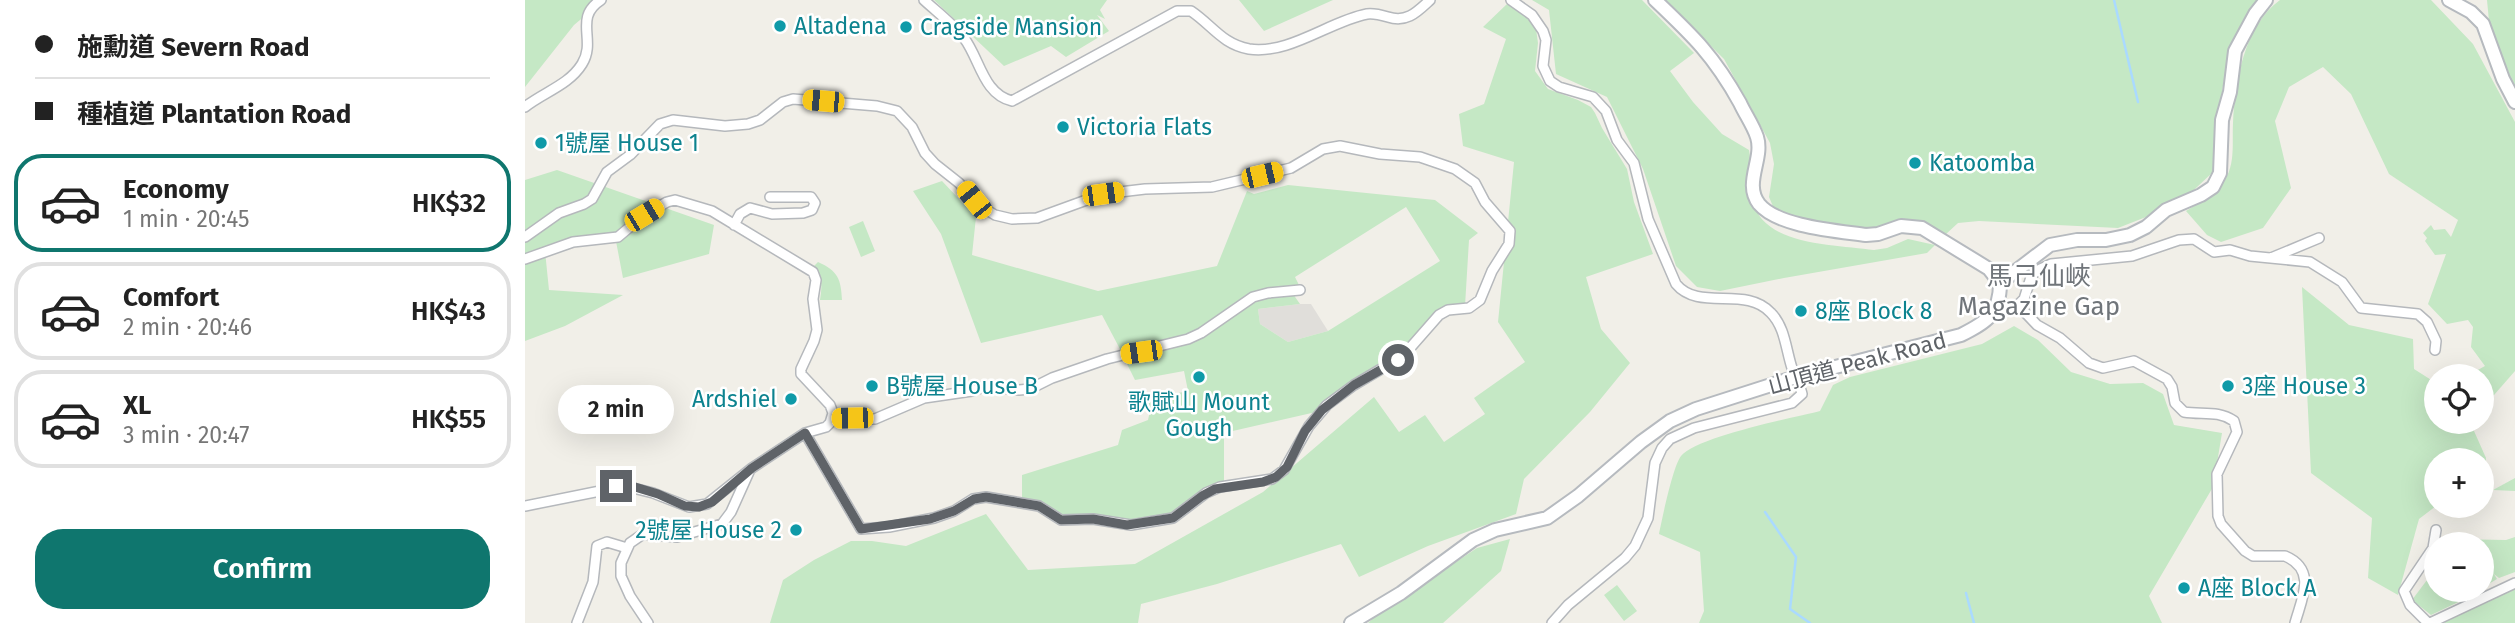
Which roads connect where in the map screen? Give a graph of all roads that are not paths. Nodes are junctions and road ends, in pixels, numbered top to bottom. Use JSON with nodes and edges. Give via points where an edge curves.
{"nodes":[{"id":1,"x":601,"y":0,"type":"edge"},
{"id":2,"x":924,"y":0,"type":"edge"},
{"id":3,"x":1430,"y":0,"type":"edge"},
{"id":4,"x":1511,"y":0,"type":"edge"},
{"id":5,"x":1655,"y":0,"type":"edge"},
{"id":6,"x":2266,"y":0,"type":"edge"},
{"id":7,"x":2449,"y":0,"type":"edge"},
{"id":8,"x":2515,"y":102,"type":"edge"},
{"id":9,"x":525,"y":107,"type":"edge"},
{"id":10,"x":770,"y":197,"type":"dead end"},
{"id":11,"x":734,"y":225,"type":"junction"},
{"id":12,"x":525,"y":237,"type":"edge"},
{"id":13,"x":2319,"y":238,"type":"dead end"},
{"id":14,"x":525,"y":259,"type":"edge"},
{"id":15,"x":2270,"y":259,"type":"junction"},
{"id":16,"x":1978,"y":262,"type":"junction"},
{"id":17,"x":2023,"y":265,"type":"junction"},
{"id":18,"x":2000,"y":283,"type":"junction"},
{"id":19,"x":1300,"y":290,"type":"dead end"},
{"id":20,"x":1998,"y":303,"type":"junction"},
{"id":21,"x":2018,"y":305,"type":"junction"},
{"id":22,"x":2435,"y":350,"type":"dead end"},
{"id":23,"x":1796,"y":377,"type":"junction"},
{"id":24,"x":832,"y":419,"type":"junction"},
{"id":25,"x":805,"y":433,"type":"junction"},
{"id":26,"x":752,"y":468,"type":"junction"},
{"id":27,"x":525,"y":506,"type":"edge"},
{"id":28,"x":2436,"y":530,"type":"dead end"},
{"id":29,"x":627,"y":548,"type":"junction"},
{"id":30,"x":2515,"y":583,"type":"edge"},
{"id":31,"x":577,"y":623,"type":"edge"},
{"id":32,"x":648,"y":623,"type":"edge"},
{"id":33,"x":1351,"y":623,"type":"edge"},
{"id":34,"x":1552,"y":623,"type":"edge"},
{"id":35,"x":2295,"y":623,"type":"edge"},
{"id":36,"x":2429,"y":623,"type":"edge"}],
"edges":[{"from":1,"to":9,"type":"street","via":[[586,15],[587,51],[581,65]]},
{"from":2,"to":3,"type":"street","via":[[964,38],[991,88],[1012,101],[1177,11],[1191,12],[1232,44],[1264,50],[1365,15],[1406,19]]},
{"from":4,"to":23,"type":"street","via":[[1532,15],[1543,31],[1543,66],[1550,81],[1593,97],[1606,111],[1634,163],[1648,219],[1678,287],[1693,295],[1746,299],[1765,307],[1778,321]]},
{"from":5,"to":16,"type":"main road","via":[[1717,64],[1754,130],[1759,151],[1753,189],[1767,212],[1791,222],[1866,235],[1918,226]]},
{"from":6,"to":17,"type":"main road","via":[[2235,51],[2222,120],[2220,173],[2213,187],[2166,210],[2137,232],[2112,240],[2050,245]]},
{"from":7,"to":8,"type":"main road","via":[[2483,24]]},
{"from":10,"to":11,"type":"street","via":[[811,197],[815,204],[803,213],[750,208]]},
{"from":11,"to":14,"type":"street","via":[[712,211],[671,201],[644,215],[621,236],[573,242]]},
{"from":11,"to":24,"type":"street","via":[[816,277],[817,330],[801,374],[830,405]]},
{"from":12,"to":25,"type":"street","via":[[559,213],[591,199],[607,172],[660,124],[673,120],[748,124],[793,99],[897,111],[935,164],[982,207],[1011,219],[1037,218],[1103,194],[1202,188],[1294,167],[1335,146],[1423,158],[1455,169],[1472,180],[1509,228],[1508,247],[1478,303],[1439,315],[1403,356],[1327,405],[1276,477],[1220,488],[1176,517],[1131,525],[1061,520],[1039,506],[986,497],[946,514],[861,529]]},
{"from":13,"to":15,"type":"street"},
{"from":15,"to":21,"type":"street","via":[[2230,250],[2214,252],[2194,239],[2179,240],[2132,256],[2043,267],[2031,277]]},
{"from":15,"to":22,"type":"street","via":[[2310,262],[2342,282],[2361,308],[2418,314],[2427,322]]},
{"from":16,"to":17,"type":"main road","via":[[2007,269]]},
{"from":16,"to":18,"type":"main road"},
{"from":17,"to":18,"type":"main road"},
{"from":18,"to":20,"type":"main road"},
{"from":19,"to":24,"type":"street","via":[[1254,297],[1188,339],[1107,359],[1030,389],[986,386],[924,398],[875,419]]},
{"from":20,"to":21,"type":"street"},
{"from":20,"to":23,"type":"main road","name":"山頂道 Peak Road","via":[[1980,326],[1961,335]]},
{"from":21,"to":35,"type":"street","via":[[2089,363],[2103,368],[2127,361],[2140,363],[2167,379],[2175,403],[2184,412],[2221,414],[2234,421],[2237,432],[2217,474],[2218,516],[2245,551],[2262,557],[2285,556],[2299,567],[2306,592]]},
{"from":23,"to":33,"type":"main road","name":"山頂道 Peak Road","via":[[1670,421],[1547,518],[1473,540]]},
{"from":23,"to":34,"type":"street","via":[[1802,394],[1797,401],[1694,428],[1666,443],[1655,463],[1650,510],[1639,539],[1625,558]]},
{"from":24,"to":25,"type":"street","via":[[826,427]]},
{"from":25,"to":26,"type":"street"},
{"from":26,"to":27,"type":"street","via":[[712,502],[696,508],[625,486]]},
{"from":26,"to":29,"type":"street","via":[[722,524],[677,537],[643,534]]},
{"from":28,"to":36,"type":"street","via":[[2433,548],[2405,591],[2410,606]]},
{"from":29,"to":31,"type":"street","via":[[607,542],[597,546],[593,582]]},
{"from":29,"to":32,"type":"street","via":[[621,576]]},
{"from":30,"to":36,"type":"street"}]}
